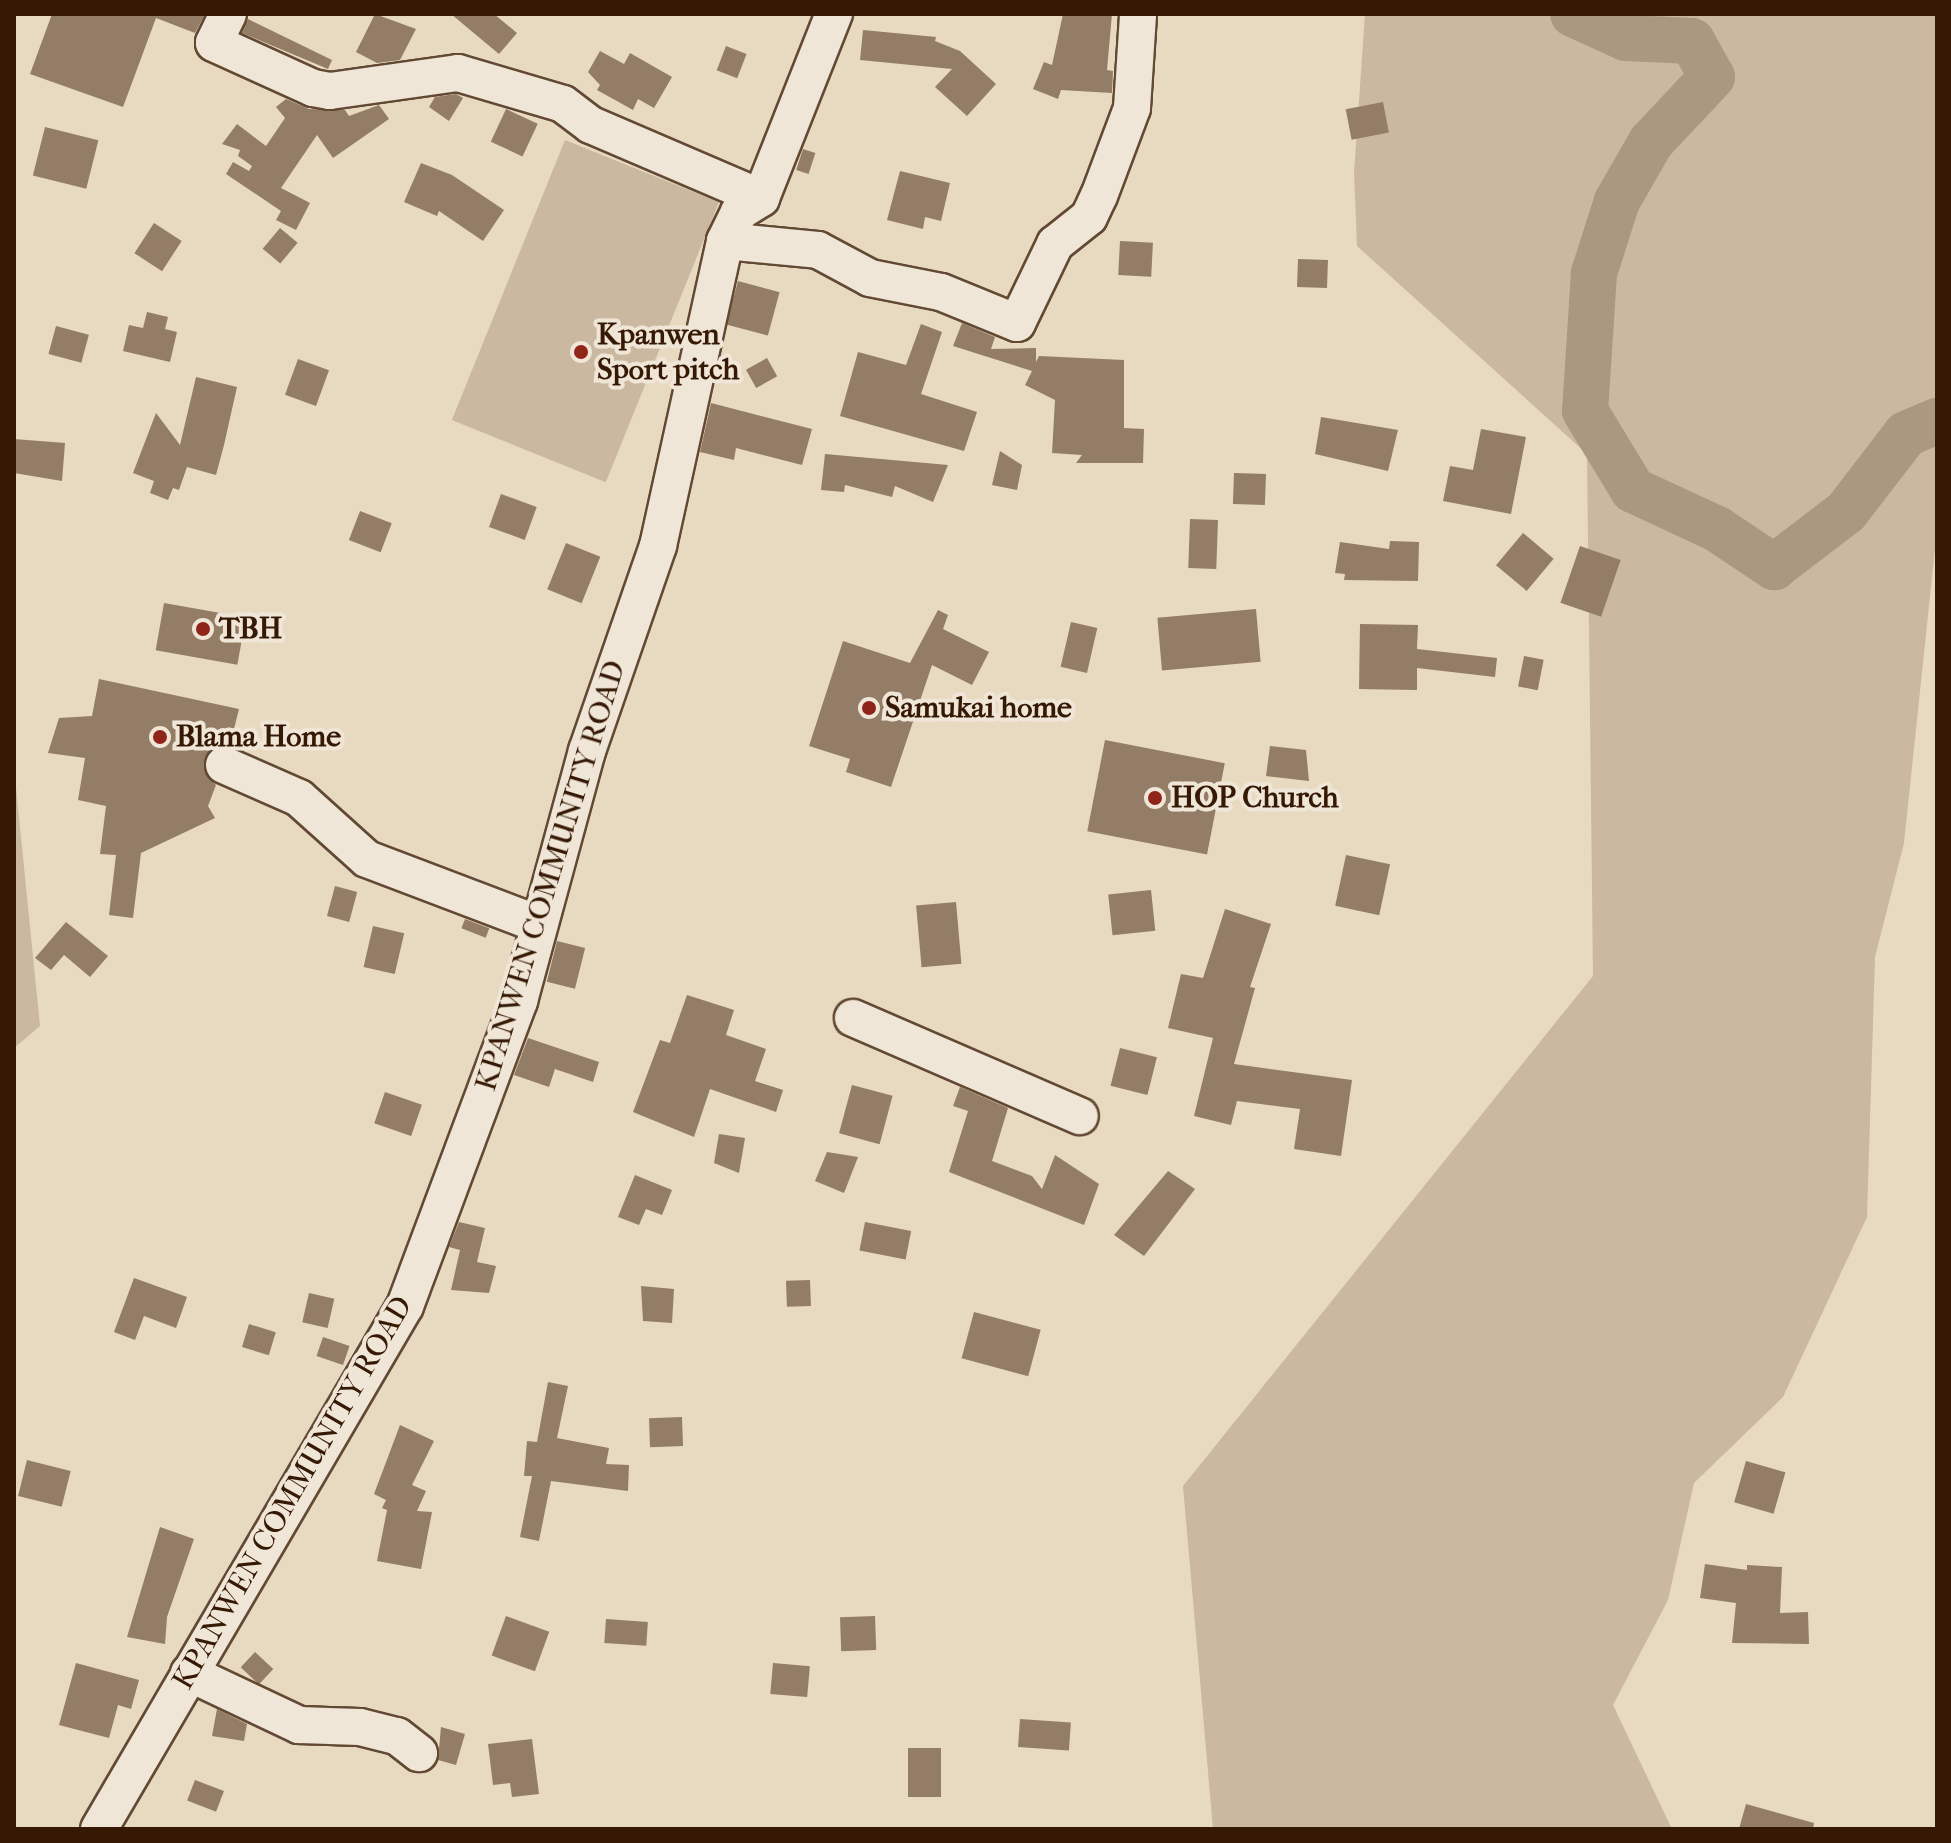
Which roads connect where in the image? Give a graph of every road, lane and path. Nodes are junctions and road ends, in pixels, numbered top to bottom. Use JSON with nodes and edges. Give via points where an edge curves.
{"nodes":[{"id":1,"x":228,"y":14,"type":"edge"},
{"id":2,"x":834,"y":14,"type":"edge"},
{"id":3,"x":1138,"y":14,"type":"edge"},
{"id":4,"x":761,"y":198,"type":"junction"},
{"id":5,"x":725,"y":241,"type":"junction"},
{"id":6,"x":224,"y":765,"type":"dead end"},
{"id":7,"x":538,"y":924,"type":"junction"},
{"id":8,"x":853,"y":1018,"type":"dead end"},
{"id":9,"x":1080,"y":1116,"type":"dead end"},
{"id":10,"x":189,"y":1673,"type":"junction"},
{"id":11,"x":419,"y":1753,"type":"dead end"},
{"id":12,"x":99,"y":1829,"type":"edge"}],
"edges":[{"from":1,"to":4,"type":"street","via":[[214,43],[313,88],[330,91],[458,73],[563,104],[591,125]]},
{"from":2,"to":4,"type":"street","name":"KPANWEN COMMUNITY ROAD"},
{"from":3,"to":5,"type":"street","via":[[1132,108],[1099,196],[1089,217],[1055,244],[1017,323],[941,292],[870,278],[818,250]]},
{"from":4,"to":5,"type":"street","name":"KPANWEN COMMUNITY ROAD","via":[[739,212]]},
{"from":5,"to":7,"type":"street","name":"KPANWEN COMMUNITY ROAD","via":[[658,546],[587,751]]},
{"from":6,"to":7,"type":"street","via":[[299,798],[367,859]]},
{"from":7,"to":10,"type":"street","name":"KPANWEN COMMUNITY ROAD","via":[[519,1001],[405,1306]]},
{"from":8,"to":9,"type":"street"},
{"from":10,"to":11,"type":"street","via":[[299,1725],[360,1727],[397,1736]]},
{"from":10,"to":12,"type":"street","name":"KPANWEN COMMUNITY ROAD"}]}
